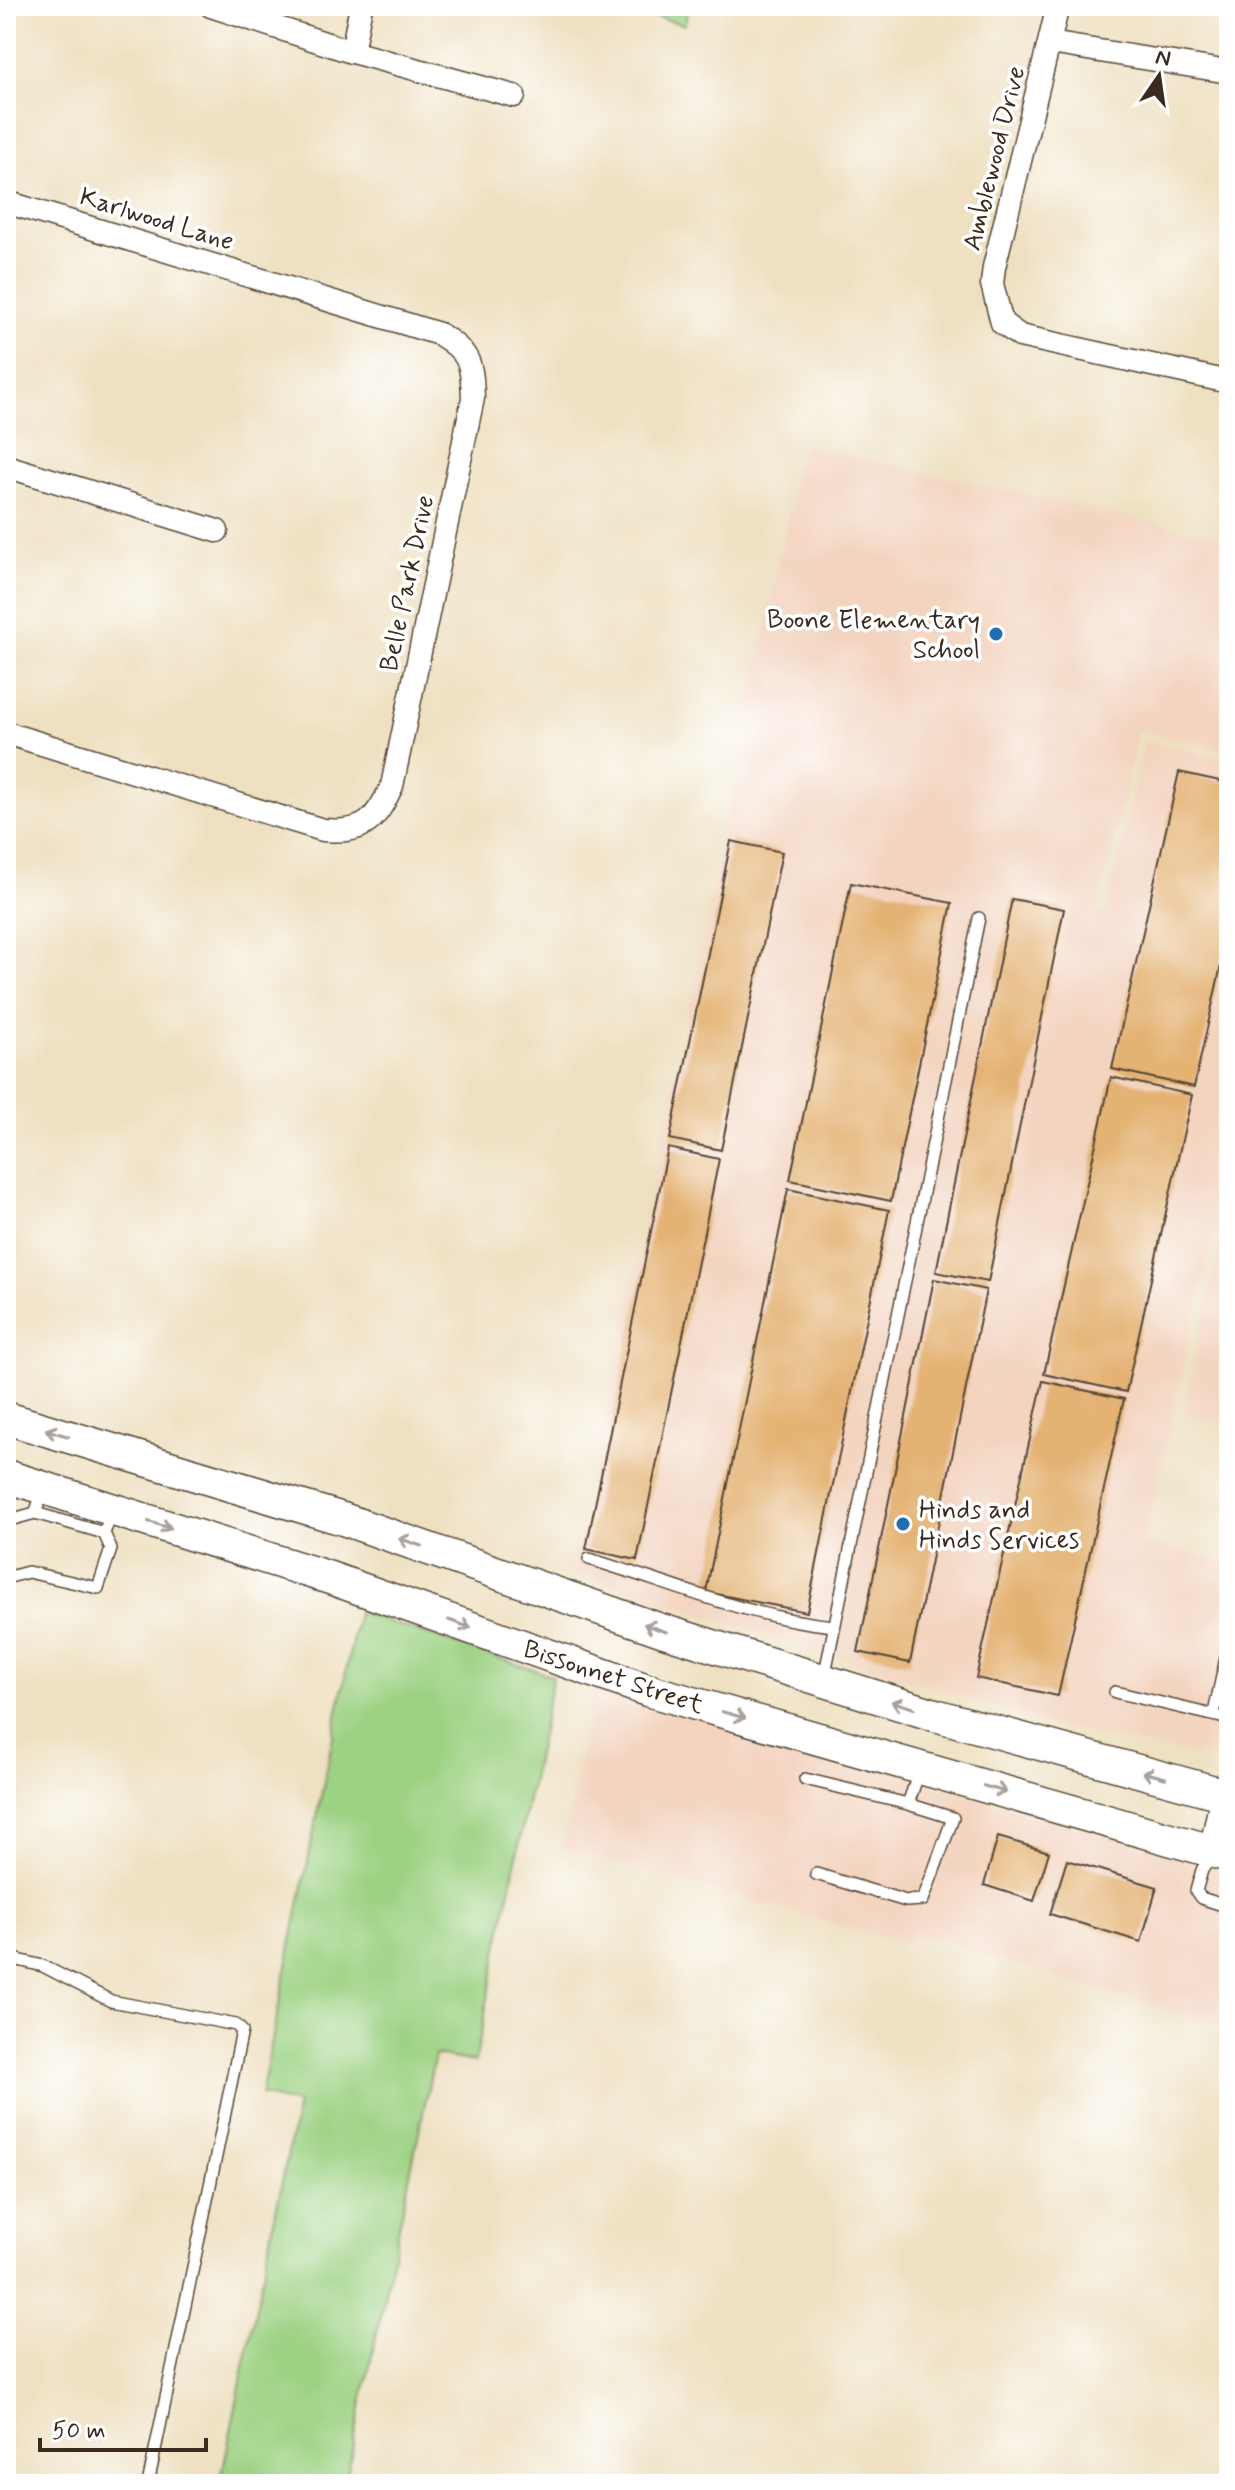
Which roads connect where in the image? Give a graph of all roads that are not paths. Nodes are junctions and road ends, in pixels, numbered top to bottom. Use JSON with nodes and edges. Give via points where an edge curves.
{"nodes":[{"id":1,"x":211,"y":6,"type":"edge"},
{"id":2,"x":361,"y":6,"type":"edge"},
{"id":3,"x":1058,"y":6,"type":"edge"},
{"id":4,"x":1050,"y":43,"type":"junction"},
{"id":5,"x":352,"y":52,"type":"junction"},
{"id":6,"x":1229,"y":72,"type":"edge"},
{"id":7,"x":514,"y":96,"type":"dead end"},
{"id":8,"x":6,"y":202,"type":"edge"},
{"id":9,"x":291,"y":288,"type":"joint"},
{"id":10,"x":1229,"y":382,"type":"edge"},
{"id":11,"x":6,"y":466,"type":"edge"},
{"id":12,"x":217,"y":531,"type":"dead end"},
{"id":13,"x":6,"y":733,"type":"edge"},
{"id":14,"x":979,"y":918,"type":"dead end"},
{"id":15,"x":6,"y":1418,"type":"edge"},
{"id":16,"x":6,"y":1476,"type":"edge"},
{"id":17,"x":40,"y":1500,"type":"junction"},
{"id":18,"x":6,"y":1521,"type":"edge"},
{"id":19,"x":109,"y":1522,"type":"junction"},
{"id":20,"x":589,"y":1559,"type":"dead end"},
{"id":21,"x":6,"y":1578,"type":"edge"},
{"id":22,"x":834,"y":1626,"type":"junction"},
{"id":23,"x":1229,"y":1644,"type":"edge"},
{"id":24,"x":823,"y":1680,"type":"junction"},
{"id":25,"x":1115,"y":1692,"type":"dead end"},
{"id":26,"x":1214,"y":1713,"type":"junction"},
{"id":27,"x":1229,"y":1719,"type":"edge"},
{"id":28,"x":920,"y":1768,"type":"junction"},
{"id":29,"x":805,"y":1779,"type":"dead end"},
{"id":30,"x":1228,"y":1793,"type":"edge"},
{"id":31,"x":908,"y":1804,"type":"junction"},
{"id":32,"x":1222,"y":1854,"type":"edge"},
{"id":33,"x":816,"y":1874,"type":"dead end"},
{"id":34,"x":1229,"y":1907,"type":"edge"},
{"id":35,"x":6,"y":1957,"type":"edge"},
{"id":36,"x":148,"y":2484,"type":"edge"}],
"edges":[{"from":1,"to":5,"type":"street"},
{"from":2,"to":5,"type":"street"},
{"from":3,"to":4,"type":"street","name":"Amblewood Drive"},
{"from":4,"to":6,"type":"street"},
{"from":4,"to":10,"type":"street","name":"Amblewood Drive","via":[[994,267],[992,284],[1002,323],[1020,336]]},
{"from":5,"to":7,"type":"street"},
{"from":8,"to":9,"type":"street","name":"Karlwood Lane"},
{"from":9,"to":13,"type":"street","name":"Belle Park Drive","via":[[450,340],[461,347],[472,368],[473,398],[392,786],[378,814],[353,832],[323,830]]},
{"from":11,"to":12,"type":"street"},
{"from":14,"to":22,"type":"lane"},
{"from":24,"to":15,"type":"main road","one_way":true,"via":[[661,1630],[343,1519]]},
{"from":16,"to":17,"type":"main road","name":"Bissonnet Street"},
{"from":17,"to":18,"type":"lane"},
{"from":17,"to":19,"type":"main road","name":"Bissonnet Street"},
{"from":19,"to":21,"type":"lane","via":[[111,1549],[98,1588],[28,1572]]},
{"from":19,"to":28,"type":"main road","name":"Bissonnet Street","one_way":true,"via":[[330,1578],[647,1690]]},
{"from":20,"to":22,"type":"lane","via":[[705,1599]]},
{"from":22,"to":24,"type":"lane"},
{"from":23,"to":26,"type":"lane"},
{"from":30,"to":24,"type":"main road","one_way":true},
{"from":25,"to":26,"type":"lane"},
{"from":26,"to":27,"type":"lane"},
{"from":28,"to":31,"type":"lane"},
{"from":28,"to":32,"type":"main road","name":"Bissonnet Street","one_way":true},
{"from":29,"to":31,"type":"lane"},
{"from":30,"to":32,"type":"main road"},
{"from":31,"to":33,"type":"lane","via":[[953,1818],[923,1900],[906,1901]]},
{"from":32,"to":34,"type":"lane","via":[[1202,1870],[1196,1891],[1201,1898]]},
{"from":35,"to":36,"type":"lane","via":[[43,1966],[111,2001],[236,2025],[242,2031]]}]}
